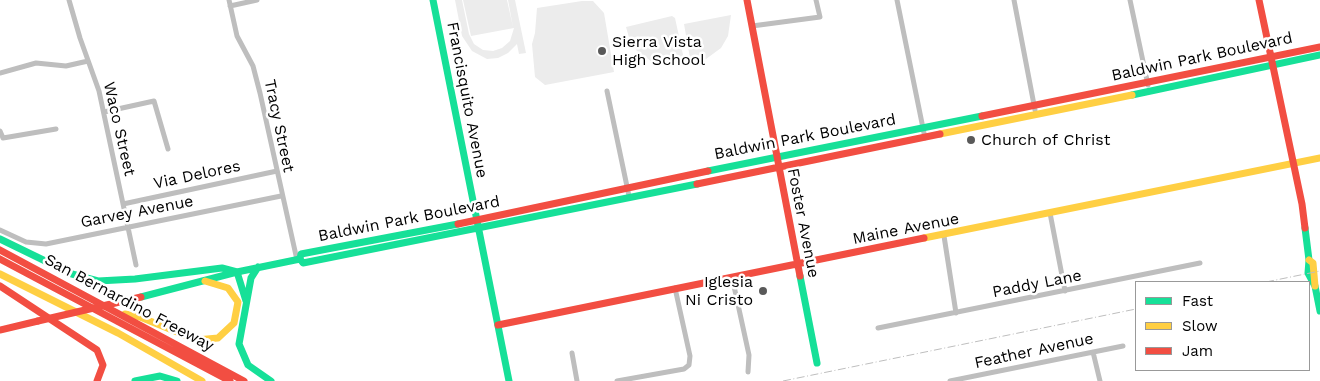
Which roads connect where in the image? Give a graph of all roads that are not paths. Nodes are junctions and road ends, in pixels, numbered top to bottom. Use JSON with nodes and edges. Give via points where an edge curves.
{"nodes":[{"id":1,"x":69,"y":0,"type":"edge"},
{"id":2,"x":229,"y":0,"type":"edge"},
{"id":3,"x":257,"y":0,"type":"edge"},
{"id":4,"x":433,"y":0,"type":"edge"},
{"id":5,"x":746,"y":0,"type":"edge"},
{"id":6,"x":816,"y":0,"type":"edge"},
{"id":7,"x":897,"y":0,"type":"edge"},
{"id":8,"x":1014,"y":0,"type":"edge"},
{"id":9,"x":1130,"y":0,"type":"edge"},
{"id":10,"x":1259,"y":0,"type":"edge"},
{"id":11,"x":230,"y":6,"type":"junction"},
{"id":12,"x":752,"y":26,"type":"junction"},
{"id":13,"x":1320,"y":47,"type":"edge"},
{"id":14,"x":1320,"y":55,"type":"edge"},
{"id":15,"x":1272,"y":56,"type":"junction"},
{"id":16,"x":88,"y":61,"type":"junction"},
{"id":17,"x":1273,"y":65,"type":"junction"},
{"id":18,"x":0,"y":72,"type":"edge"},
{"id":19,"x":1147,"y":82,"type":"junction"},
{"id":20,"x":607,"y":91,"type":"dead end"},
{"id":21,"x":1149,"y":91,"type":"junction"},
{"id":22,"x":1035,"y":107,"type":"junction"},
{"id":23,"x":104,"y":112,"type":"junction"},
{"id":24,"x":1036,"y":116,"type":"junction"},
{"id":25,"x":923,"y":127,"type":"junction"},
{"id":26,"x":56,"y":129,"type":"dead end"},
{"id":27,"x":0,"y":131,"type":"edge"},
{"id":28,"x":925,"y":138,"type":"junction"},
{"id":29,"x":168,"y":149,"type":"dead end"},
{"id":30,"x":776,"y":157,"type":"junction"},
{"id":31,"x":1320,"y":158,"type":"edge"},
{"id":32,"x":1294,"y":163,"type":"junction"},
{"id":33,"x":778,"y":168,"type":"junction"},
{"id":34,"x":277,"y":171,"type":"junction"},
{"id":35,"x":628,"y":186,"type":"junction"},
{"id":36,"x":281,"y":196,"type":"junction"},
{"id":37,"x":629,"y":196,"type":"junction"},
{"id":38,"x":123,"y":204,"type":"junction"},
{"id":39,"x":1050,"y":213,"type":"junction"},
{"id":40,"x":477,"y":220,"type":"junction"},
{"id":41,"x":128,"y":226,"type":"junction"},
{"id":42,"x":478,"y":228,"type":"junction"},
{"id":43,"x":0,"y":230,"type":"edge"},
{"id":44,"x":409,"y":233,"type":"junction"},
{"id":45,"x":944,"y":236,"type":"junction"},
{"id":46,"x":0,"y":239,"type":"edge"},
{"id":47,"x":382,"y":247,"type":"junction"},
{"id":48,"x":0,"y":250,"type":"edge"},
{"id":49,"x":0,"y":259,"type":"edge"},
{"id":50,"x":298,"y":259,"type":"junction"},
{"id":51,"x":1200,"y":263,"type":"dead end"},
{"id":52,"x":797,"y":264,"type":"junction"},
{"id":53,"x":136,"y":265,"type":"dead end"},
{"id":54,"x":258,"y":267,"type":"junction"},
{"id":55,"x":237,"y":272,"type":"junction"},
{"id":56,"x":2,"y":274,"type":"edge"},
{"id":57,"x":732,"y":277,"type":"junction"},
{"id":58,"x":205,"y":281,"type":"junction"},
{"id":59,"x":0,"y":286,"type":"edge"},
{"id":60,"x":675,"y":288,"type":"junction"},
{"id":61,"x":1065,"y":291,"type":"junction"},
{"id":62,"x":246,"y":301,"type":"junction"},
{"id":63,"x":1320,"y":311,"type":"edge"},
{"id":64,"x":116,"y":312,"type":"junction"},
{"id":65,"x":956,"y":313,"type":"junction"},
{"id":66,"x":498,"y":324,"type":"junction"},
{"id":67,"x":878,"y":328,"type":"dead end"},
{"id":68,"x":0,"y":330,"type":"edge"},
{"id":69,"x":1123,"y":346,"type":"dead end"},
{"id":70,"x":1093,"y":352,"type":"junction"},
{"id":71,"x":572,"y":353,"type":"dead end"},
{"id":72,"x":817,"y":363,"type":"dead end"},
{"id":73,"x":748,"y":372,"type":"dead end"},
{"id":74,"x":97,"y":381,"type":"edge"},
{"id":75,"x":135,"y":381,"type":"edge"},
{"id":76,"x":178,"y":381,"type":"edge"},
{"id":77,"x":202,"y":381,"type":"edge"},
{"id":78,"x":230,"y":381,"type":"edge"},
{"id":79,"x":244,"y":381,"type":"edge"},
{"id":80,"x":271,"y":381,"type":"edge"},
{"id":81,"x":509,"y":381,"type":"edge"},
{"id":82,"x":577,"y":381,"type":"edge"},
{"id":83,"x":617,"y":381,"type":"edge"},
{"id":84,"x":953,"y":381,"type":"edge"},
{"id":85,"x":1100,"y":381,"type":"edge"}],
"edges":[{"from":1,"to":16,"type":"street","name":"Waco Street"},
{"from":2,"to":11,"type":"street","name":"Tracy Street"},
{"from":3,"to":11,"type":"street"},
{"from":4,"to":40,"type":"main road","name":"Francisquito Avenue"},
{"from":5,"to":12,"type":"main road","name":"Foster Avenue"},
{"from":6,"to":12,"type":"street","via":[[820,17]]},
{"from":7,"to":25,"type":"street"},
{"from":8,"to":22,"type":"street"},
{"from":9,"to":19,"type":"street"},
{"from":10,"to":15,"type":"main road"},
{"from":11,"to":34,"type":"street","name":"Tracy Street","via":[[237,36],[253,66]]},
{"from":12,"to":30,"type":"main road","name":"Foster Avenue"},
{"from":13,"to":15,"type":"main road","name":"Baldwin Park Boulevard"},
{"from":14,"to":17,"type":"main road","name":"Baldwin Park Boulevard"},
{"from":15,"to":17,"type":"main road"},
{"from":15,"to":19,"type":"main road","name":"Baldwin Park Boulevard"},
{"from":16,"to":18,"type":"street","via":[[66,66],[36,63]]},
{"from":16,"to":23,"type":"street","name":"Waco Street"},
{"from":17,"to":21,"type":"main road","name":"Baldwin Park Boulevard"},
{"from":17,"to":32,"type":"main road"},
{"from":19,"to":21,"type":"street"},
{"from":19,"to":22,"type":"main road","name":"Baldwin Park Boulevard"},
{"from":20,"to":35,"type":"street"},
{"from":21,"to":24,"type":"main road","name":"Baldwin Park Boulevard"},
{"from":22,"to":24,"type":"street"},
{"from":22,"to":25,"type":"main road","name":"Baldwin Park Boulevard"},
{"from":23,"to":29,"type":"street","via":[[154,101]]},
{"from":23,"to":38,"type":"street","name":"Waco Street"},
{"from":24,"to":28,"type":"main road","name":"Baldwin Park Boulevard"},
{"from":25,"to":28,"type":"street"},
{"from":25,"to":30,"type":"main road","name":"Baldwin Park Boulevard"},
{"from":26,"to":27,"type":"street","via":[[3,138]]},
{"from":28,"to":33,"type":"main road","name":"Baldwin Park Boulevard"},
{"from":30,"to":33,"type":"main road","name":"Foster Avenue"},
{"from":30,"to":35,"type":"main road","name":"Baldwin Park Boulevard"},
{"from":31,"to":32,"type":"main road","name":"Maine Avenue"},
{"from":32,"to":39,"type":"main road","name":"Maine Avenue"},
{"from":32,"to":63,"type":"main road"},
{"from":33,"to":37,"type":"main road","name":"Baldwin Park Boulevard"},
{"from":33,"to":52,"type":"main road","name":"Foster Avenue"},
{"from":34,"to":36,"type":"street","name":"Tracy Street"},
{"from":34,"to":38,"type":"street","name":"Via Delores"},
{"from":35,"to":37,"type":"street"},
{"from":35,"to":40,"type":"main road","name":"Baldwin Park Boulevard"},
{"from":36,"to":41,"type":"street","name":"Garvey Avenue"},
{"from":36,"to":50,"type":"street","name":"Tracy Street"},
{"from":37,"to":42,"type":"main road","name":"Baldwin Park Boulevard"},
{"from":38,"to":41,"type":"street","name":"Waco Street"},
{"from":39,"to":45,"type":"main road","name":"Maine Avenue"},
{"from":39,"to":61,"type":"street"},
{"from":40,"to":42,"type":"main road","name":"Francisquito Avenue"},
{"from":40,"to":44,"type":"main road","name":"Baldwin Park Boulevard"},
{"from":41,"to":43,"type":"street","name":"Garvey Avenue","via":[[38,244],[19,240]]},
{"from":41,"to":53,"type":"street","name":"Waco Street"},
{"from":42,"to":47,"type":"main road","name":"Baldwin Park Boulevard"},
{"from":42,"to":66,"type":"main road","name":"Francisquito Avenue"},
{"from":44,"to":47,"type":"main road"},
{"from":44,"to":50,"type":"main road","name":"Baldwin Park Boulevard","via":[[301,254]]},
{"from":45,"to":52,"type":"main road","name":"Maine Avenue"},
{"from":45,"to":65,"type":"street"},
{"from":46,"to":55,"type":"main road","via":[[90,280],[135,279],[222,268]]},
{"from":47,"to":50,"type":"main road","name":"Baldwin Park Boulevard","via":[[303,263]]},
{"from":48,"to":64,"type":"main road","name":"San Bernardino Freeway"},
{"from":49,"to":78,"type":"main road"},
{"from":50,"to":54,"type":"main road","name":"Baldwin Park Boulevard"},
{"from":51,"to":61,"type":"street","name":"Paddy Lane"},
{"from":52,"to":57,"type":"main road","name":"Maine Avenue"},
{"from":52,"to":72,"type":"main road","name":"Foster Avenue"},
{"from":54,"to":55,"type":"main road","name":"Baldwin Park Boulevard"},
{"from":54,"to":62,"type":"main road","via":[[251,278]]},
{"from":55,"to":58,"type":"main road","name":"Baldwin Park Boulevard"},
{"from":55,"to":62,"type":"main road"},
{"from":56,"to":77,"type":"main road","name":"San Bernardino Freeway"},
{"from":57,"to":60,"type":"main road","name":"Maine Avenue"},
{"from":57,"to":73,"type":"street","via":[[748,355]]},
{"from":58,"to":64,"type":"main road","via":[[231,290],[239,307],[230,329],[212,340],[197,340],[140,317]]},
{"from":58,"to":68,"type":"main road","name":"Baldwin Park Boulevard","bridge":true},
{"from":59,"to":74,"type":"main road","via":[[97,350],[103,365]]},
{"from":60,"to":66,"type":"main road","name":"Maine Avenue"},
{"from":60,"to":83,"type":"street","via":[[690,356],[689,365],[684,369]]},
{"from":61,"to":65,"type":"street","name":"Paddy Lane"},
{"from":62,"to":80,"type":"main road","via":[[239,337],[241,352],[248,365]]},
{"from":64,"to":79,"type":"main road","name":"San Bernardino Freeway"},
{"from":65,"to":67,"type":"street","name":"Paddy Lane"},
{"from":66,"to":81,"type":"main road","name":"Francisquito Avenue"},
{"from":69,"to":70,"type":"street","name":"Feather Avenue"},
{"from":70,"to":84,"type":"street","name":"Feather Avenue"},
{"from":70,"to":85,"type":"street"},
{"from":71,"to":82,"type":"street"},
{"from":75,"to":76,"type":"main road","via":[[160,376]]}]}
